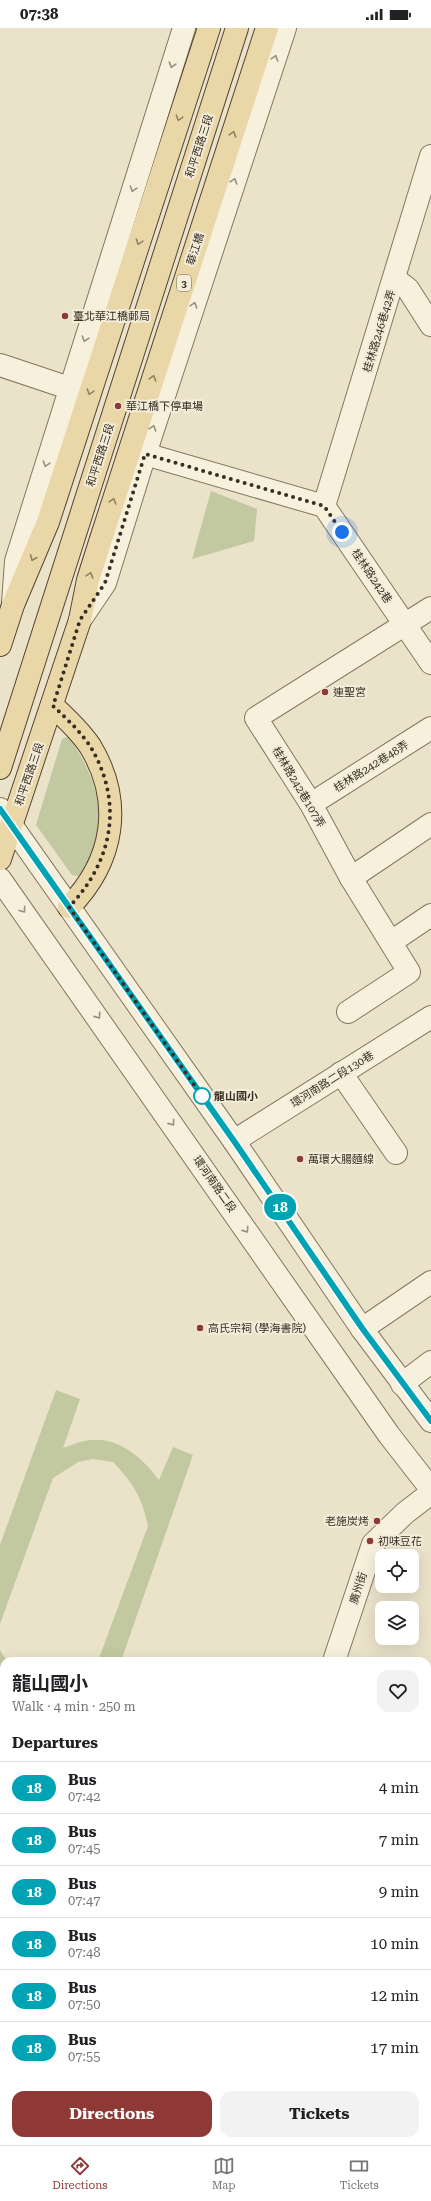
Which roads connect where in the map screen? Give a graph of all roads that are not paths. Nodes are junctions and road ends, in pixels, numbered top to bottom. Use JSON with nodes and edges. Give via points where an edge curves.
{"nodes":[{"id":1,"x":184,"y":28,"type":"edge"},
{"id":2,"x":209,"y":28,"type":"edge"},
{"id":3,"x":237,"y":28,"type":"edge"},
{"id":4,"x":267,"y":28,"type":"edge"},
{"id":5,"x":285,"y":28,"type":"edge"},
{"id":6,"x":431,"y":156,"type":"edge"},
{"id":7,"x":395,"y":280,"type":"junction"},
{"id":8,"x":431,"y":325,"type":"edge"},
{"id":9,"x":0,"y":365,"type":"edge"},
{"id":10,"x":69,"y":388,"type":"junction"},
{"id":11,"x":145,"y":454,"type":"junction"},
{"id":12,"x":324,"y":506,"type":"junction"},
{"id":13,"x":101,"y":538,"type":"joint"},
{"id":14,"x":12,"y":605,"type":"junction"},
{"id":15,"x":431,"y":608,"type":"edge"},
{"id":16,"x":80,"y":620,"type":"junction"},
{"id":17,"x":405,"y":625,"type":"junction"},
{"id":18,"x":0,"y":645,"type":"edge"},
{"id":19,"x":431,"y":663,"type":"edge"},
{"id":20,"x":53,"y":706,"type":"junction"},
{"id":21,"x":431,"y":728,"type":"edge"},
{"id":22,"x":0,"y":768,"type":"edge"},
{"id":23,"x":310,"y":804,"type":"junction"},
{"id":24,"x":6,"y":818,"type":"edge"},
{"id":25,"x":431,"y":824,"type":"edge"},
{"id":26,"x":0,"y":859,"type":"edge"},
{"id":27,"x":0,"y":878,"type":"edge"},
{"id":28,"x":351,"y":878,"type":"junction"},
{"id":29,"x":69,"y":907,"type":"junction"},
{"id":30,"x":431,"y":915,"type":"edge"},
{"id":31,"x":391,"y":942,"type":"junction"},
{"id":32,"x":348,"y":1012,"type":"dead end"},
{"id":33,"x":431,"y":1017,"type":"edge"},
{"id":34,"x":341,"y":1073,"type":"junction"},
{"id":35,"x":234,"y":1141,"type":"junction"},
{"id":36,"x":396,"y":1153,"type":"dead end"},
{"id":37,"x":431,"y":1282,"type":"edge"},
{"id":38,"x":362,"y":1328,"type":"junction"},
{"id":39,"x":431,"y":1362,"type":"edge"},
{"id":40,"x":402,"y":1384,"type":"junction"},
{"id":41,"x":431,"y":1421,"type":"edge"},
{"id":42,"x":431,"y":1489,"type":"edge"},
{"id":43,"x":431,"y":1493,"type":"edge"},
{"id":44,"x":335,"y":1657,"type":"edge"}],
"edges":[{"from":1,"to":10,"type":"street","one_way":true},
{"from":2,"to":14,"type":"main road","one_way":true,"via":[[48,522]]},
{"from":3,"to":22,"type":"main road","name":"和平西路三段"},
{"from":13,"to":4,"type":"main road","name":"華江橋","number":"3","one_way":true},
{"from":11,"to":5,"type":"street","name":"和平西路三段","one_way":true},
{"from":6,"to":7,"type":"street","name":"桂林路246巷42弄"},
{"from":7,"to":8,"type":"street","via":[[408,289]]},
{"from":7,"to":12,"type":"street","name":"桂林路246巷42弄"},
{"from":9,"to":10,"type":"street"},
{"from":10,"to":14,"type":"street","one_way":true,"via":[[16,561]]},
{"from":11,"to":12,"type":"street"},
{"from":11,"to":16,"type":"street","name":"和平西路三段","via":[[105,583]]},
{"from":12,"to":17,"type":"street","name":"桂林路242巷"},
{"from":16,"to":13,"type":"main road","name":"和平西路三段","number":"3","one_way":true,"via":[[88,580]]},
{"from":14,"to":18,"type":"main road"},
{"from":15,"to":17,"type":"street","name":"桂林路242巷107弄"},
{"from":16,"to":20,"type":"main road","name":"和平西路三段","number":"3"},
{"from":17,"to":19,"type":"street","name":"桂林路242巷"},
{"from":17,"to":23,"type":"street","name":"桂林路242巷107弄","via":[[256,718]]},
{"from":20,"to":24,"type":"main road","name":"和平西路三段","number":"3"},
{"from":20,"to":29,"type":"main road","via":[[89,745],[106,780],[109,798],[110,825],[103,857],[84,891]]},
{"from":21,"to":23,"type":"street","name":"桂林路242巷48弄"},
{"from":23,"to":28,"type":"street","name":"桂林路242巷107弄"},
{"from":24,"to":26,"type":"main road","name":"和平西路三段","number":"3"},
{"from":24,"to":29,"type":"street"},
{"from":25,"to":28,"type":"street"},
{"from":27,"to":42,"type":"street","name":"環河南路二段","one_way":true,"via":[[389,1435]]},
{"from":28,"to":31,"type":"street","name":"桂林路242巷107弄"},
{"from":29,"to":35,"type":"street"},
{"from":30,"to":31,"type":"street"},
{"from":31,"to":32,"type":"street","name":"桂林路242巷107弄","via":[[409,972]]},
{"from":33,"to":34,"type":"street","name":"環河南路二段130巷"},
{"from":34,"to":35,"type":"street","name":"環河南路二段130巷"},
{"from":34,"to":36,"type":"street"},
{"from":35,"to":38,"type":"street"},
{"from":37,"to":38,"type":"street"},
{"from":38,"to":40,"type":"street"},
{"from":39,"to":40,"type":"street"},
{"from":40,"to":41,"type":"street"},
{"from":43,"to":44,"type":"street","name":"廣州街","via":[[405,1512],[372,1544]]}]}
